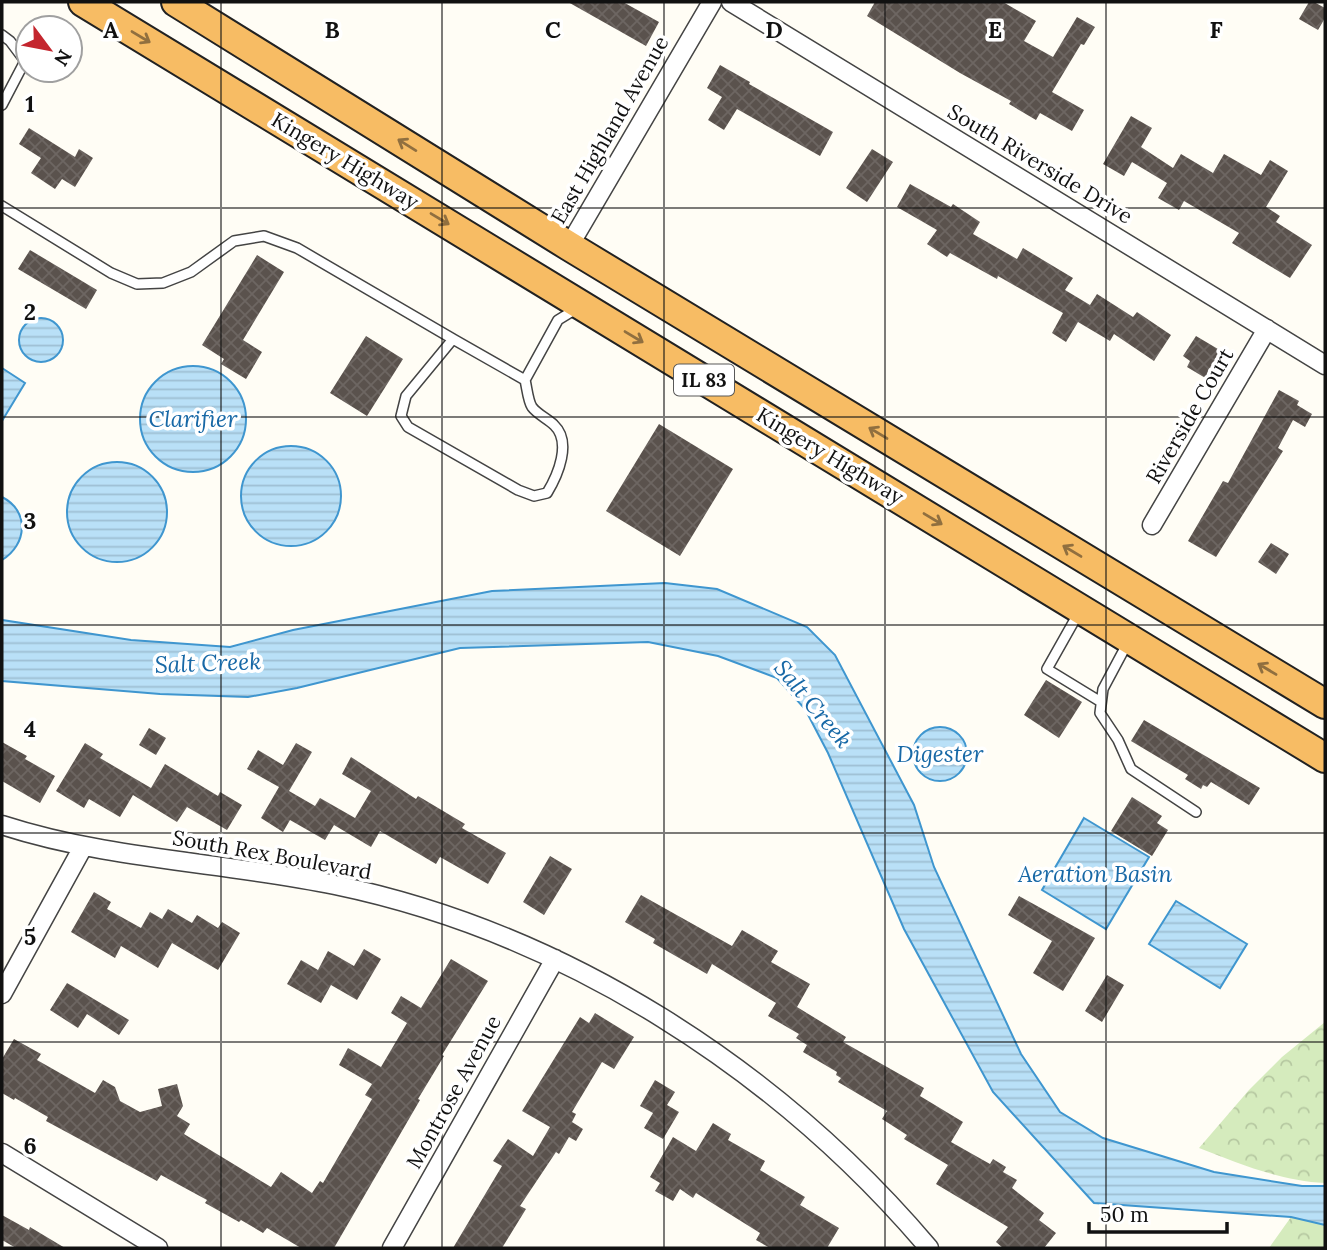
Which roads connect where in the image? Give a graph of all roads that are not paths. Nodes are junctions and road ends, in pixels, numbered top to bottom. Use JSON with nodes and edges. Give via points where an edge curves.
{"nodes":[{"id":1,"x":83,"y":2,"type":"edge"},
{"id":2,"x":176,"y":2,"type":"edge"},
{"id":3,"x":712,"y":2,"type":"edge"},
{"id":4,"x":731,"y":2,"type":"edge"},
{"id":5,"x":2,"y":35,"type":"edge"},
{"id":6,"x":2,"y":105,"type":"edge"},
{"id":7,"x":2,"y":206,"type":"edge"},
{"id":8,"x":569,"y":246,"type":"junction"},
{"id":9,"x":584,"y":307,"type":"junction"},
{"id":10,"x":1267,"y":329,"type":"junction"},
{"id":11,"x":453,"y":339,"type":"junction"},
{"id":12,"x":1325,"y":365,"type":"edge"},
{"id":13,"x":525,"y":380,"type":"junction"},
{"id":14,"x":1152,"y":525,"type":"dead end"},
{"id":15,"x":1081,"y":609,"type":"junction"},
{"id":16,"x":1130,"y":639,"type":"junction"},
{"id":17,"x":1101,"y":702,"type":"junction"},
{"id":18,"x":1325,"y":704,"type":"edge"},
{"id":19,"x":1325,"y":758,"type":"edge"},
{"id":20,"x":1196,"y":813,"type":"dead end"},
{"id":21,"x":2,"y":825,"type":"edge"},
{"id":22,"x":83,"y":847,"type":"junction"},
{"id":23,"x":555,"y":959,"type":"junction"},
{"id":24,"x":2,"y":994,"type":"edge"},
{"id":25,"x":2,"y":1153,"type":"edge"},
{"id":26,"x":158,"y":1248,"type":"edge"},
{"id":27,"x":392,"y":1248,"type":"edge"},
{"id":28,"x":929,"y":1248,"type":"edge"}],
"edges":[{"from":1,"to":9,"type":"highway","name":"Kingery Highway","number":"IL 83","one_way":true},
{"from":8,"to":2,"type":"highway","number":"IL 83","one_way":true},
{"from":3,"to":8,"type":"street","name":"East Highland Avenue"},
{"from":4,"to":10,"type":"street","name":"South Riverside Drive"},
{"from":5,"to":6,"type":"lane","via":[[25,61]]},
{"from":7,"to":11,"type":"lane","via":[[110,273],[137,284],[163,283],[191,272],[234,241],[264,236],[298,248]]},
{"from":18,"to":8,"type":"highway","number":"IL 83","one_way":true},
{"from":9,"to":13,"type":"lane","via":[[558,320]]},
{"from":9,"to":15,"type":"highway","name":"Kingery Highway","number":"IL 83","one_way":true},
{"from":10,"to":12,"type":"street","name":"South Riverside Drive"},
{"from":10,"to":14,"type":"street","name":"Riverside Court"},
{"from":11,"to":13,"type":"lane"},
{"from":11,"to":13,"type":"lane","via":[[406,397],[401,416],[408,427],[534,496],[547,493],[554,481],[563,440],[556,427],[532,408]]},
{"from":15,"to":16,"type":"highway","name":"Kingery Highway","number":"IL 83"},
{"from":15,"to":17,"type":"lane","via":[[1047,669]]},
{"from":16,"to":17,"type":"lane","via":[[1102,689]]},
{"from":16,"to":19,"type":"highway","name":"Kingery Highway","number":"IL 83"},
{"from":17,"to":20,"type":"lane","via":[[1100,713],[1131,769]]},
{"from":21,"to":22,"type":"street","name":"South Rex Boulevard"},
{"from":22,"to":23,"type":"street","name":"South Rex Boulevard","via":[[343,887],[426,909]]},
{"from":22,"to":24,"type":"street"},
{"from":23,"to":27,"type":"street","name":"Montrose Avenue"},
{"from":23,"to":28,"type":"street","name":"South Rex Boulevard","via":[[685,1032],[768,1091],[845,1158]]},
{"from":25,"to":26,"type":"street"}]}
